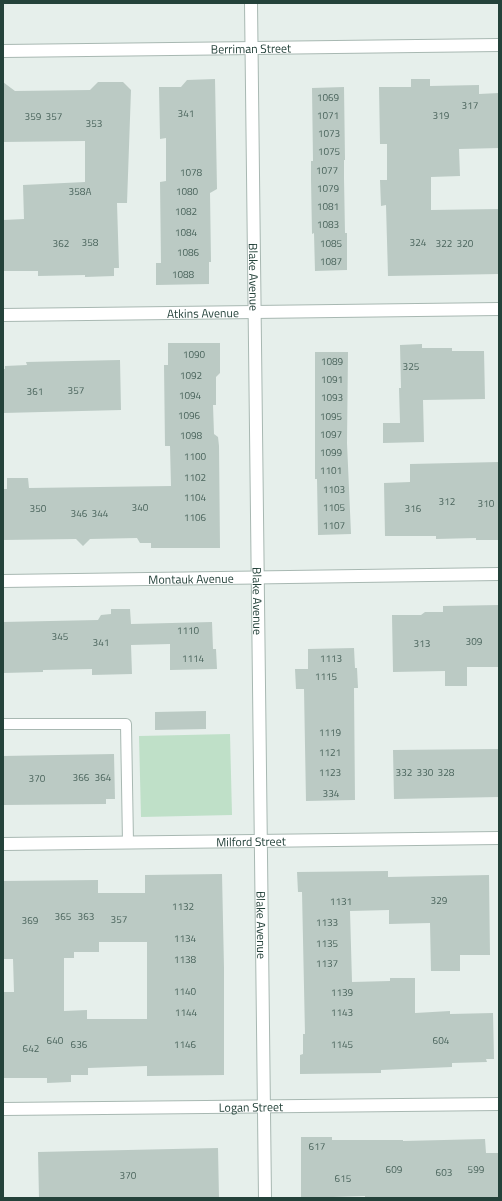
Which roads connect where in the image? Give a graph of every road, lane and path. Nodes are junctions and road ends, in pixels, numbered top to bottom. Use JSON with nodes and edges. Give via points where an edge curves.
{"nodes":[{"id":1,"x":251,"y":3,"type":"edge"},
{"id":2,"x":499,"y":45,"type":"edge"},
{"id":3,"x":252,"y":48,"type":"junction"},
{"id":4,"x":3,"y":51,"type":"edge"},
{"id":5,"x":499,"y":309,"type":"edge"},
{"id":6,"x":255,"y":312,"type":"junction"},
{"id":7,"x":3,"y":315,"type":"edge"},
{"id":8,"x":499,"y":574,"type":"edge"},
{"id":9,"x":258,"y":577,"type":"junction"},
{"id":10,"x":3,"y":581,"type":"edge"},
{"id":11,"x":3,"y":724,"type":"edge"},
{"id":12,"x":499,"y":838,"type":"edge"},
{"id":13,"x":261,"y":841,"type":"junction"},
{"id":14,"x":128,"y":843,"type":"junction"},
{"id":15,"x":3,"y":844,"type":"edge"},
{"id":16,"x":499,"y":1104,"type":"edge"},
{"id":17,"x":264,"y":1107,"type":"junction"},
{"id":18,"x":3,"y":1109,"type":"edge"},
{"id":19,"x":266,"y":1198,"type":"edge"}],
"edges":[{"from":1,"to":3,"type":"street","name":"Blake Avenue"},
{"from":2,"to":3,"type":"street","name":"Berriman Street"},
{"from":3,"to":4,"type":"street","name":"Berriman Street"},
{"from":3,"to":6,"type":"street","name":"Blake Avenue"},
{"from":5,"to":6,"type":"street","name":"Atkins Avenue"},
{"from":6,"to":7,"type":"street","name":"Atkins Avenue"},
{"from":6,"to":9,"type":"street","name":"Blake Avenue"},
{"from":8,"to":9,"type":"street","name":"Montauk Avenue"},
{"from":9,"to":10,"type":"street","name":"Montauk Avenue"},
{"from":9,"to":13,"type":"street","name":"Blake Avenue"},
{"from":11,"to":14,"type":"lane","via":[[126,724]]},
{"from":12,"to":13,"type":"street","name":"Milford Street"},
{"from":13,"to":14,"type":"street","name":"Milford Street"},
{"from":13,"to":17,"type":"street","name":"Blake Avenue"},
{"from":14,"to":15,"type":"street","name":"Milford Street"},
{"from":16,"to":17,"type":"street","name":"Logan Street"},
{"from":17,"to":18,"type":"street","name":"Logan Street"},
{"from":17,"to":19,"type":"street","name":"Blake Avenue"}]}
